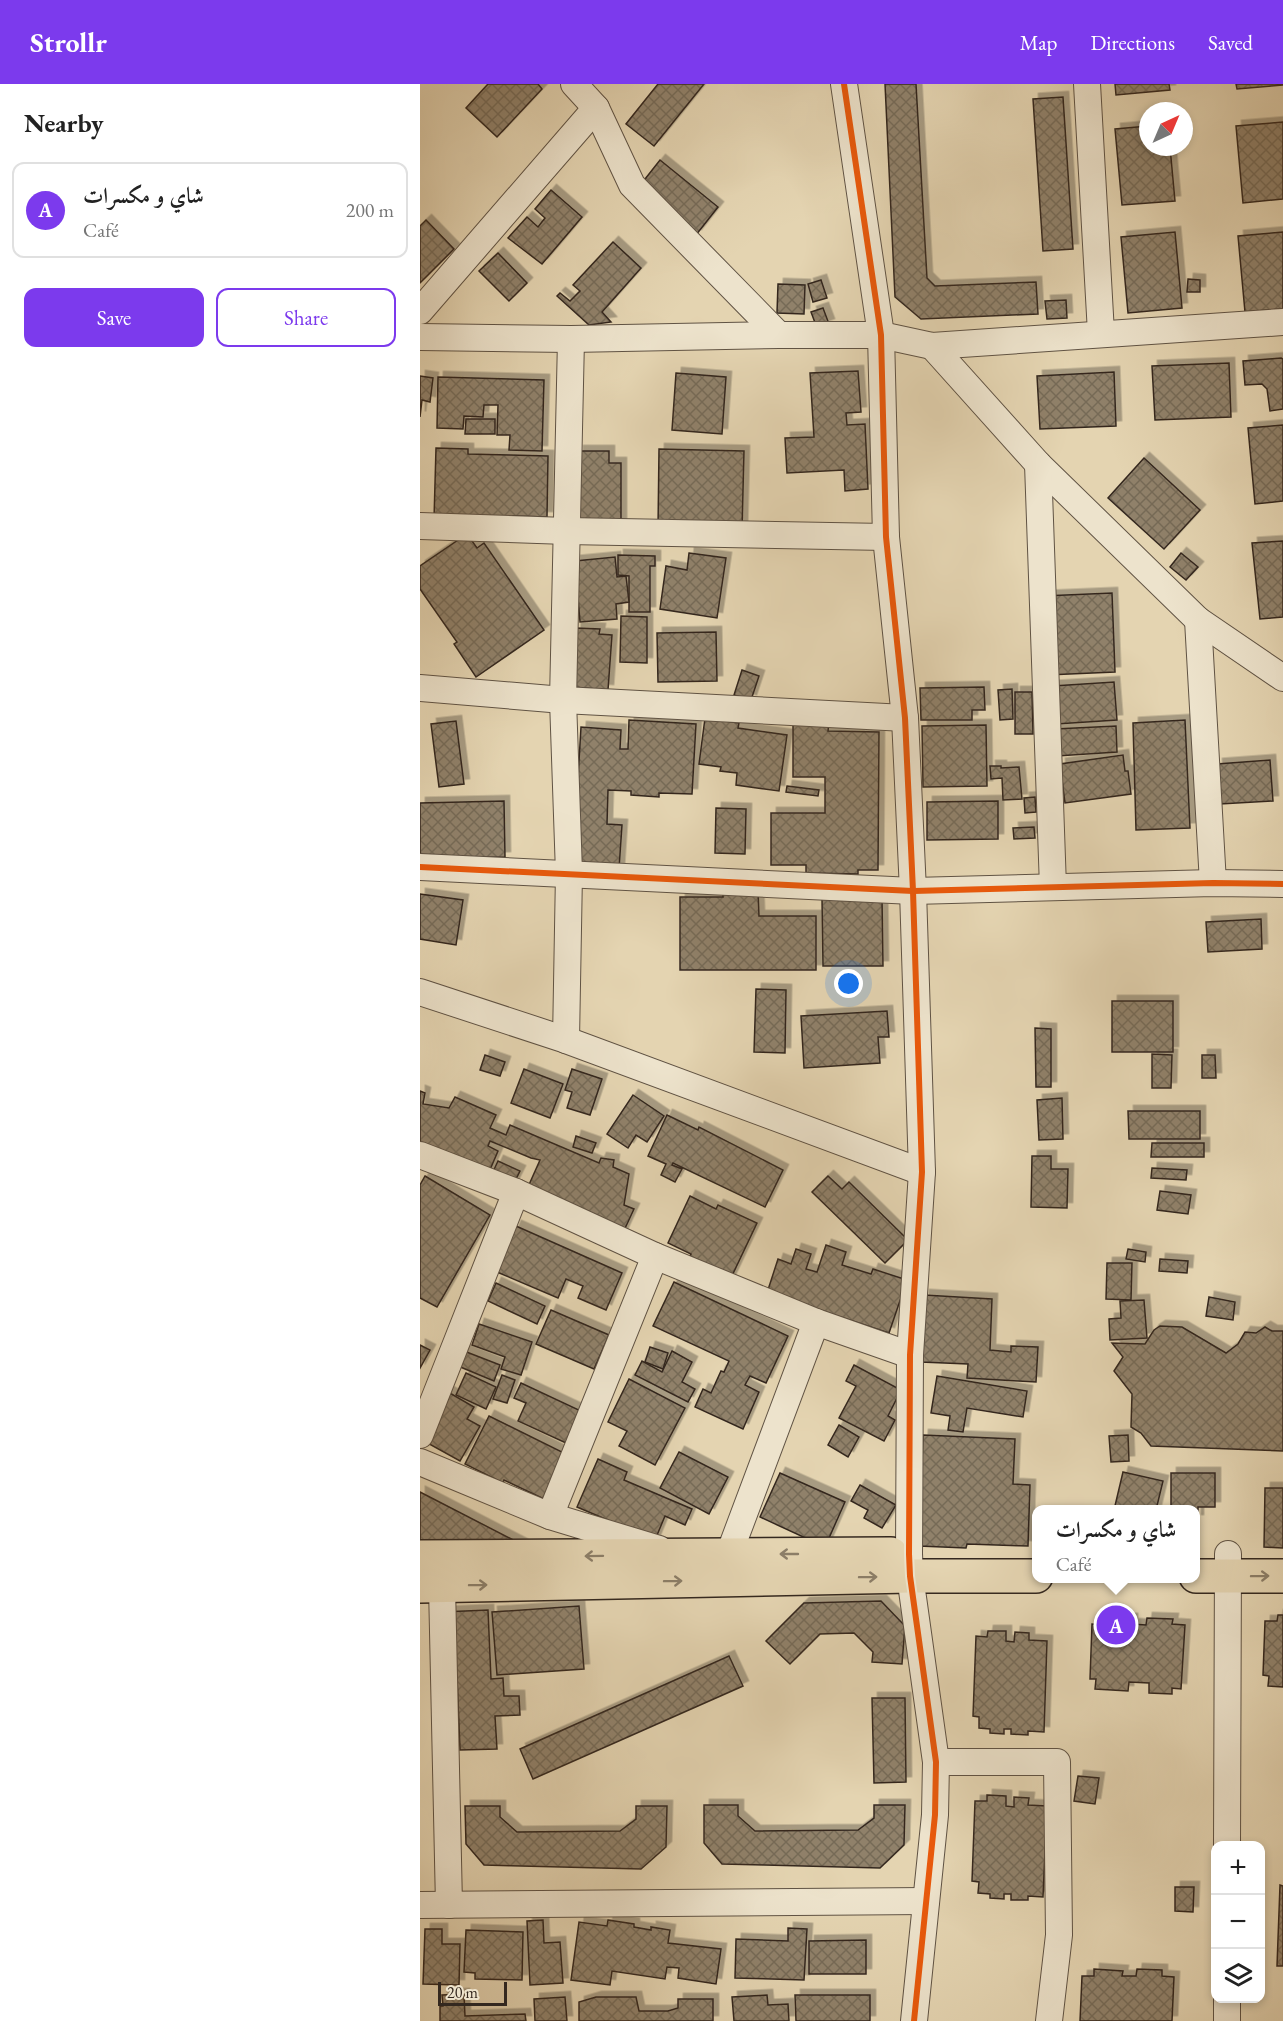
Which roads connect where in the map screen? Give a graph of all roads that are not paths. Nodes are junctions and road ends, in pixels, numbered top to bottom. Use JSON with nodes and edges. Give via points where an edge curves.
{"nodes":[{"id":1,"x":574,"y":84,"type":"edge"},
{"id":2,"x":844,"y":84,"type":"edge"},
{"id":3,"x":1087,"y":84,"type":"edge"},
{"id":4,"x":596,"y":108,"type":"junction"},
{"id":5,"x":420,"y":311,"type":"edge"},
{"id":6,"x":1283,"y":322,"type":"edge"},
{"id":7,"x":1101,"y":333,"type":"junction"},
{"id":8,"x":779,"y":335,"type":"junction"},
{"id":9,"x":881,"y":335,"type":"junction"},
{"id":10,"x":420,"y":337,"type":"edge"},
{"id":11,"x":571,"y":339,"type":"junction"},
{"id":12,"x":932,"y":346,"type":"junction"},
{"id":13,"x":1038,"y":464,"type":"junction"},
{"id":14,"x":420,"y":526,"type":"edge"},
{"id":15,"x":567,"y":531,"type":"junction"},
{"id":16,"x":886,"y":537,"type":"junction"},
{"id":17,"x":1198,"y":620,"type":"junction"},
{"id":18,"x":1283,"y":678,"type":"edge"},
{"id":19,"x":420,"y":688,"type":"edge"},
{"id":20,"x":563,"y":700,"type":"junction"},
{"id":21,"x":906,"y":718,"type":"junction"},
{"id":22,"x":420,"y":867,"type":"edge"},
{"id":23,"x":569,"y":873,"type":"junction"},
{"id":24,"x":1213,"y":884,"type":"junction"},
{"id":25,"x":1283,"y":884,"type":"edge"},
{"id":26,"x":1053,"y":887,"type":"junction"},
{"id":27,"x":913,"y":891,"type":"junction"},
{"id":28,"x":420,"y":992,"type":"edge"},
{"id":29,"x":566,"y":1041,"type":"junction"},
{"id":30,"x":420,"y":1155,"type":"edge"},
{"id":31,"x":922,"y":1172,"type":"junction"},
{"id":32,"x":516,"y":1192,"type":"junction"},
{"id":33,"x":655,"y":1256,"type":"junction"},
{"id":34,"x":816,"y":1322,"type":"junction"},
{"id":35,"x":910,"y":1355,"type":"junction"},
{"id":36,"x":420,"y":1435,"type":"edge"},
{"id":37,"x":420,"y":1462,"type":"edge"},
{"id":38,"x":550,"y":1515,"type":"junction"},
{"id":39,"x":729,"y":1554,"type":"junction"},
{"id":40,"x":1032,"y":1554,"type":"edge"},
{"id":41,"x":1283,"y":1554,"type":"edge"},
{"id":42,"x":679,"y":1555,"type":"junction"},
{"id":43,"x":1200,"y":1555,"type":"edge"},
{"id":44,"x":420,"y":1557,"type":"edge"},
{"id":45,"x":910,"y":1565,"type":"junction"},
{"id":46,"x":1228,"y":1565,"type":"junction"},
{"id":47,"x":1200,"y":1575,"type":"edge"},
{"id":48,"x":1032,"y":1576,"type":"edge"},
{"id":49,"x":1283,"y":1576,"type":"edge"},
{"id":50,"x":431,"y":1586,"type":"edge"},
{"id":51,"x":936,"y":1762,"type":"junction"},
{"id":52,"x":1227,"y":1841,"type":"edge"},
{"id":53,"x":926,"y":1901,"type":"junction"},
{"id":54,"x":420,"y":1905,"type":"edge"},
{"id":55,"x":449,"y":1905,"type":"junction"},
{"id":56,"x":1227,"y":2003,"type":"edge"},
{"id":57,"x":915,"y":2021,"type":"edge"},
{"id":58,"x":1049,"y":2021,"type":"edge"},
{"id":59,"x":1227,"y":2021,"type":"edge"}],
"edges":[{"from":1,"to":4,"type":"street"},
{"from":2,"to":9,"type":"street"},
{"from":3,"to":7,"type":"street"},
{"from":4,"to":5,"type":"street"},
{"from":4,"to":8,"type":"street","via":[[632,185]]},
{"from":6,"to":7,"type":"street"},
{"from":7,"to":12,"type":"street"},
{"from":8,"to":9,"type":"street"},
{"from":8,"to":11,"type":"street"},
{"from":9,"to":12,"type":"street"},
{"from":9,"to":16,"type":"street"},
{"from":10,"to":11,"type":"street"},
{"from":11,"to":15,"type":"street"},
{"from":12,"to":13,"type":"street"},
{"from":13,"to":17,"type":"street"},
{"from":13,"to":26,"type":"street"},
{"from":14,"to":15,"type":"street"},
{"from":15,"to":16,"type":"street"},
{"from":15,"to":20,"type":"street"},
{"from":16,"to":21,"type":"street"},
{"from":17,"to":18,"type":"street"},
{"from":17,"to":24,"type":"street"},
{"from":19,"to":20,"type":"street"},
{"from":20,"to":21,"type":"street"},
{"from":20,"to":23,"type":"street"},
{"from":21,"to":27,"type":"street"},
{"from":22,"to":23,"type":"street"},
{"from":23,"to":27,"type":"street"},
{"from":23,"to":29,"type":"street"},
{"from":24,"to":25,"type":"street"},
{"from":24,"to":26,"type":"street"},
{"from":26,"to":27,"type":"street"},
{"from":27,"to":31,"type":"street"},
{"from":28,"to":29,"type":"street"},
{"from":29,"to":31,"type":"street"},
{"from":30,"to":32,"type":"street"},
{"from":31,"to":35,"type":"street"},
{"from":32,"to":33,"type":"street"},
{"from":32,"to":36,"type":"street"},
{"from":33,"to":34,"type":"street"},
{"from":33,"to":38,"type":"street"},
{"from":34,"to":35,"type":"street"},
{"from":34,"to":39,"type":"street"},
{"from":35,"to":45,"type":"street"},
{"from":37,"to":38,"type":"street"},
{"from":38,"to":42,"type":"street"},
{"from":39,"to":42,"type":"main road"},
{"from":45,"to":39,"type":"main road","one_way":true},
{"from":40,"to":45,"type":"main road"},
{"from":41,"to":46,"type":"main road"},
{"from":42,"to":44,"type":"main road","one_way":true},
{"from":43,"to":46,"type":"main road"},
{"from":45,"to":48,"type":"main road"},
{"from":50,"to":45,"type":"main road","one_way":true},
{"from":45,"to":51,"type":"street"},
{"from":46,"to":47,"type":"main road"},
{"from":46,"to":49,"type":"main road","one_way":true},
{"from":46,"to":52,"type":"street"},
{"from":50,"to":55,"type":"street"},
{"from":51,"to":53,"type":"street"},
{"from":51,"to":58,"type":"street","via":[[1058,1762],[1059,1935]]},
{"from":53,"to":55,"type":"street"},
{"from":53,"to":57,"type":"street"},
{"from":54,"to":55,"type":"street"},
{"from":56,"to":59,"type":"street"}]}
